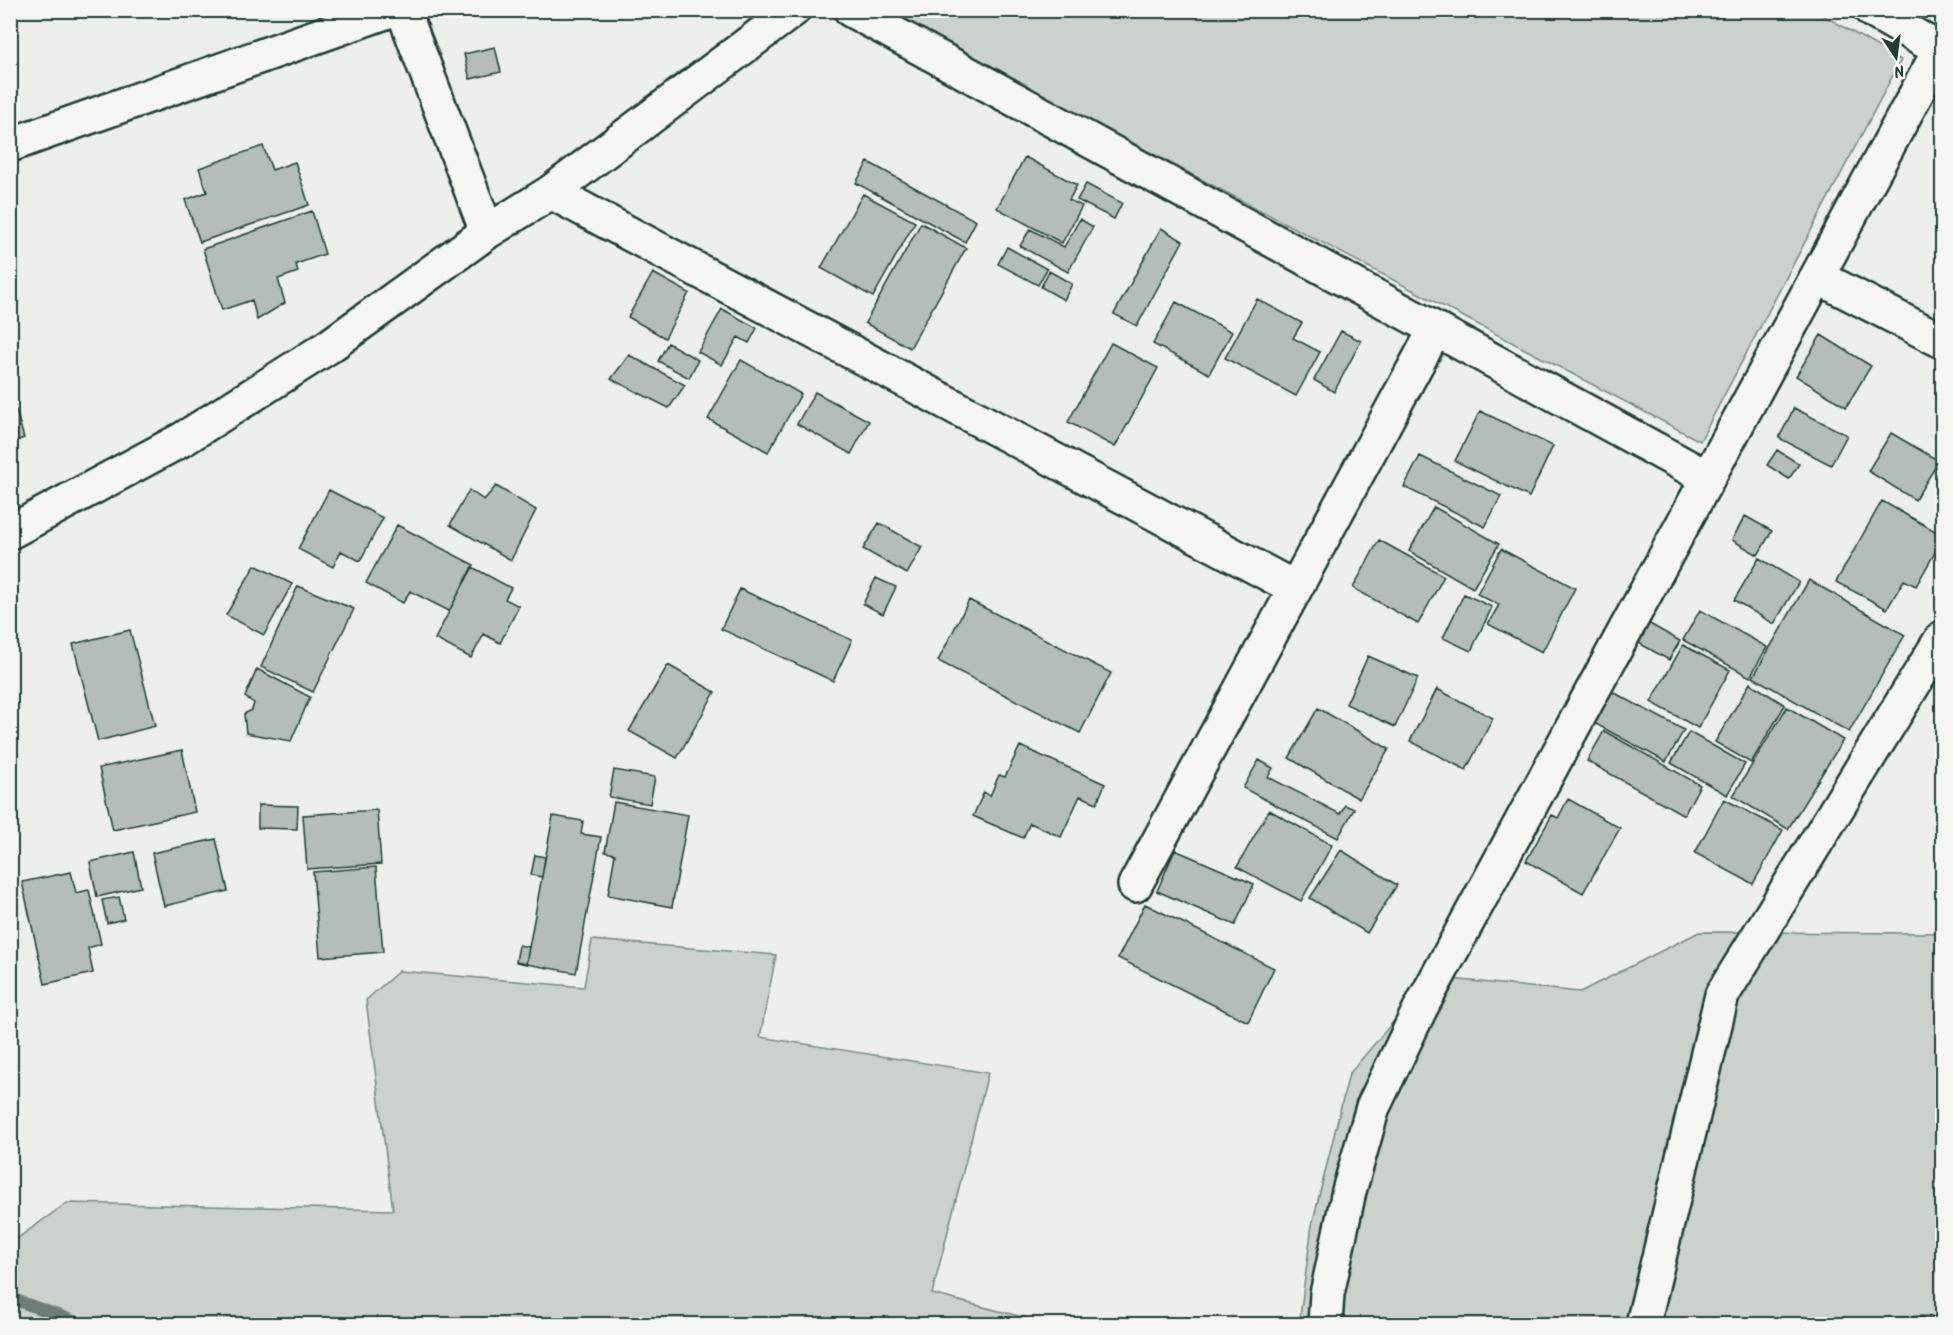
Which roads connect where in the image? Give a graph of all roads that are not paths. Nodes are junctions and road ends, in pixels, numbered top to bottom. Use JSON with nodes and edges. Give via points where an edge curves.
{"nodes":[{"id":1,"x":391,"y":10,"type":"edge"},
{"id":2,"x":403,"y":10,"type":"edge"},
{"id":3,"x":794,"y":10,"type":"edge"},
{"id":4,"x":851,"y":10,"type":"edge"},
{"id":5,"x":1871,"y":10,"type":"edge"},
{"id":6,"x":1941,"y":48,"type":"edge"},
{"id":7,"x":10,"y":145,"type":"edge"},
{"id":8,"x":551,"y":192,"type":"junction"},
{"id":9,"x":487,"y":232,"type":"junction"},
{"id":10,"x":1818,"y":277,"type":"junction"},
{"id":11,"x":1436,"y":330,"type":"junction"},
{"id":12,"x":1942,"y":341,"type":"edge"},
{"id":13,"x":1708,"y":478,"type":"junction"},
{"id":14,"x":10,"y":532,"type":"edge"},
{"id":15,"x":1296,"y":588,"type":"junction"},
{"id":16,"x":1942,"y":638,"type":"edge"},
{"id":17,"x":1135,"y":885,"type":"dead end"},
{"id":18,"x":1325,"y":1324,"type":"edge"},
{"id":19,"x":1643,"y":1324,"type":"edge"}],
"edges":[{"from":1,"to":7,"type":"street"},
{"from":2,"to":9,"type":"street"},
{"from":3,"to":8,"type":"street"},
{"from":4,"to":11,"type":"street"},
{"from":5,"to":6,"type":"street"},
{"from":6,"to":10,"type":"street"},
{"from":8,"to":9,"type":"street"},
{"from":8,"to":15,"type":"street"},
{"from":9,"to":14,"type":"street","via":[[328,347],[183,439]]},
{"from":10,"to":12,"type":"street"},
{"from":10,"to":13,"type":"street"},
{"from":11,"to":13,"type":"street"},
{"from":11,"to":15,"type":"street"},
{"from":13,"to":18,"type":"street","via":[[1420,1009],[1373,1107],[1349,1191],[1327,1294]]},
{"from":15,"to":17,"type":"street"},
{"from":16,"to":19,"type":"street","via":[[1722,995]]}]}
